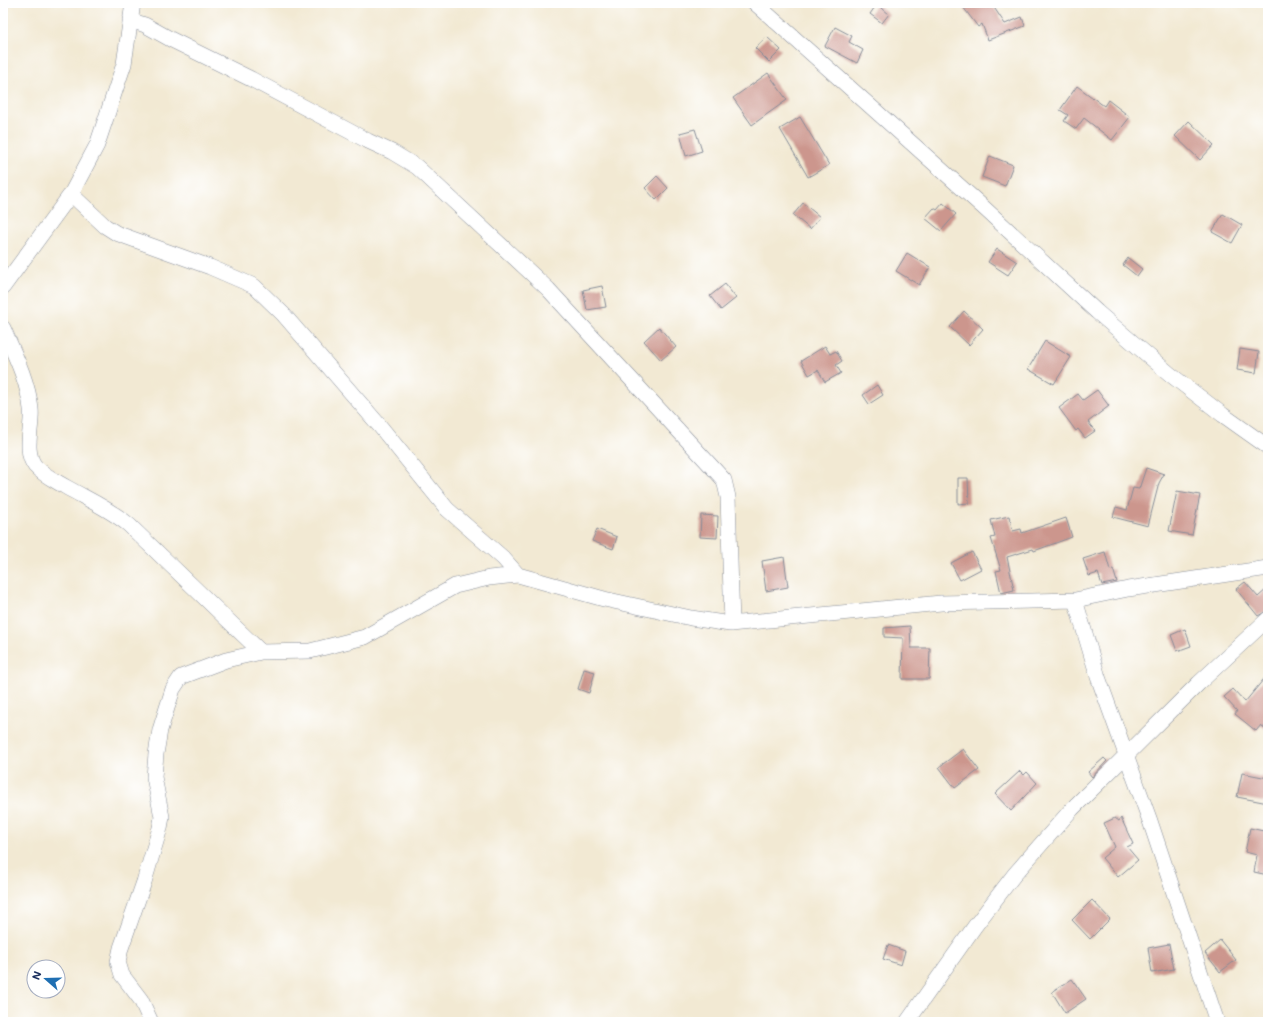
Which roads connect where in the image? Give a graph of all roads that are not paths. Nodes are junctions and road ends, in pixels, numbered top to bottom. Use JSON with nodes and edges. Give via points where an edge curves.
{"nodes":[{"id":1,"x":133,"y":3,"type":"edge"},
{"id":2,"x":755,"y":3,"type":"edge"},
{"id":3,"x":130,"y":20,"type":"junction"},
{"id":4,"x":71,"y":194,"type":"junction"},
{"id":5,"x":3,"y":287,"type":"edge"},
{"id":6,"x":3,"y":328,"type":"edge"},
{"id":7,"x":1268,"y":447,"type":"edge"},
{"id":8,"x":1268,"y":568,"type":"edge"},
{"id":9,"x":518,"y":575,"type":"junction"},
{"id":10,"x":1075,"y":600,"type":"junction"},
{"id":11,"x":1268,"y":619,"type":"edge"},
{"id":12,"x":732,"y":624,"type":"junction"},
{"id":13,"x":261,"y":652,"type":"junction"},
{"id":14,"x":1127,"y":755,"type":"junction"},
{"id":15,"x":151,"y":1022,"type":"edge"},
{"id":16,"x":907,"y":1022,"type":"edge"},
{"id":17,"x":1217,"y":1022,"type":"edge"}],
"edges":[{"from":1,"to":3,"type":"street"},
{"from":2,"to":7,"type":"street","via":[[1096,312],[1171,375]]},
{"from":3,"to":4,"type":"street","via":[[119,82],[97,145]]},
{"from":3,"to":12,"type":"street","via":[[145,25],[407,160],[548,289],[724,480],[728,497]]},
{"from":4,"to":5,"type":"street"},
{"from":4,"to":9,"type":"street","via":[[116,233],[254,286],[283,314],[369,413],[446,509],[503,558]]},
{"from":6,"to":13,"type":"street","via":[[27,389],[31,410],[31,458],[35,466],[124,521]]},
{"from":8,"to":10,"type":"street","via":[[1128,589]]},
{"from":9,"to":12,"type":"street","via":[[604,599],[705,621]]},
{"from":9,"to":13,"type":"street","via":[[489,578],[455,586],[365,637],[310,651]]},
{"from":10,"to":12,"type":"street","via":[[941,603]]},
{"from":10,"to":14,"type":"street","via":[[1100,683]]},
{"from":11,"to":14,"type":"street"},
{"from":13,"to":15,"type":"street","via":[[226,660],[181,677],[173,689],[160,730],[154,777],[162,817],[118,962],[122,976],[141,1000]]},
{"from":14,"to":16,"type":"street","via":[[1072,808],[1014,875]]},
{"from":14,"to":17,"type":"street"}]}
